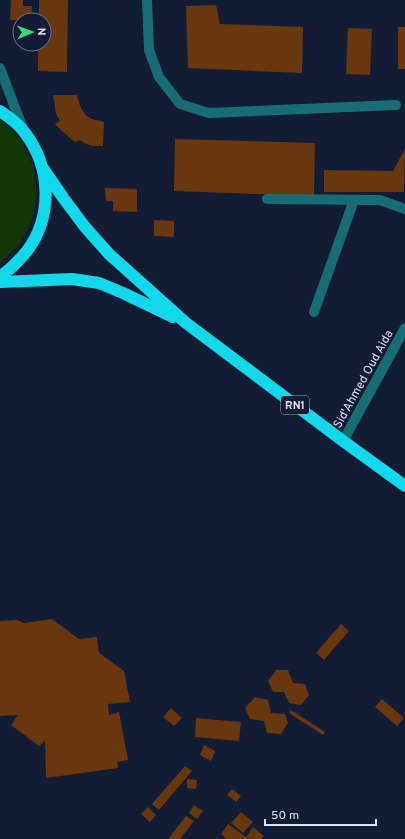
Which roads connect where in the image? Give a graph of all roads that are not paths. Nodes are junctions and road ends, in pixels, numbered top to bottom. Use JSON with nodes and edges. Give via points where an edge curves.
{"nodes":[{"id":1,"x":147,"y":0,"type":"edge"},
{"id":2,"x":0,"y":68,"type":"edge"},
{"id":3,"x":396,"y":105,"type":"dead end"},
{"id":4,"x":0,"y":111,"type":"edge"},
{"id":5,"x":25,"y":133,"type":"junction"},
{"id":6,"x":42,"y":167,"type":"junction"},
{"id":7,"x":267,"y":200,"type":"dead end"},
{"id":8,"x":354,"y":200,"type":"junction"},
{"id":9,"x":405,"y":209,"type":"edge"},
{"id":10,"x":0,"y":276,"type":"edge"},
{"id":11,"x":0,"y":282,"type":"edge"},
{"id":12,"x":314,"y":312,"type":"dead end"},
{"id":13,"x":186,"y":323,"type":"junction"},
{"id":14,"x":405,"y":328,"type":"edge"},
{"id":15,"x":402,"y":342,"type":"edge"},
{"id":16,"x":343,"y":441,"type":"junction"},
{"id":17,"x":405,"y":486,"type":"edge"}],
"edges":[{"from":1,"to":3,"type":"street","via":[[149,50],[159,77],[180,104],[209,113]]},
{"from":2,"to":5,"type":"street"},
{"from":4,"to":5,"type":"highway"},
{"from":5,"to":6,"type":"highway"},
{"from":6,"to":10,"type":"highway","via":[[46,187],[45,207],[40,226],[32,244],[20,260]]},
{"from":6,"to":13,"type":"highway","number":"RN1","via":[[84,227],[109,254]]},
{"from":7,"to":8,"type":"street"},
{"from":8,"to":9,"type":"street","via":[[380,200]]},
{"from":8,"to":12,"type":"street"},
{"from":11,"to":13,"type":"highway","number":"RN1","via":[[72,279],[99,283]]},
{"from":13,"to":16,"type":"highway","number":"RN1"},
{"from":14,"to":15,"type":"street","name":"Sid'Ahmed Oud Aida"},
{"from":15,"to":16,"type":"street","name":"Sid'Ahmed Oud Aida"},
{"from":16,"to":17,"type":"highway","number":"RN1"}]}
